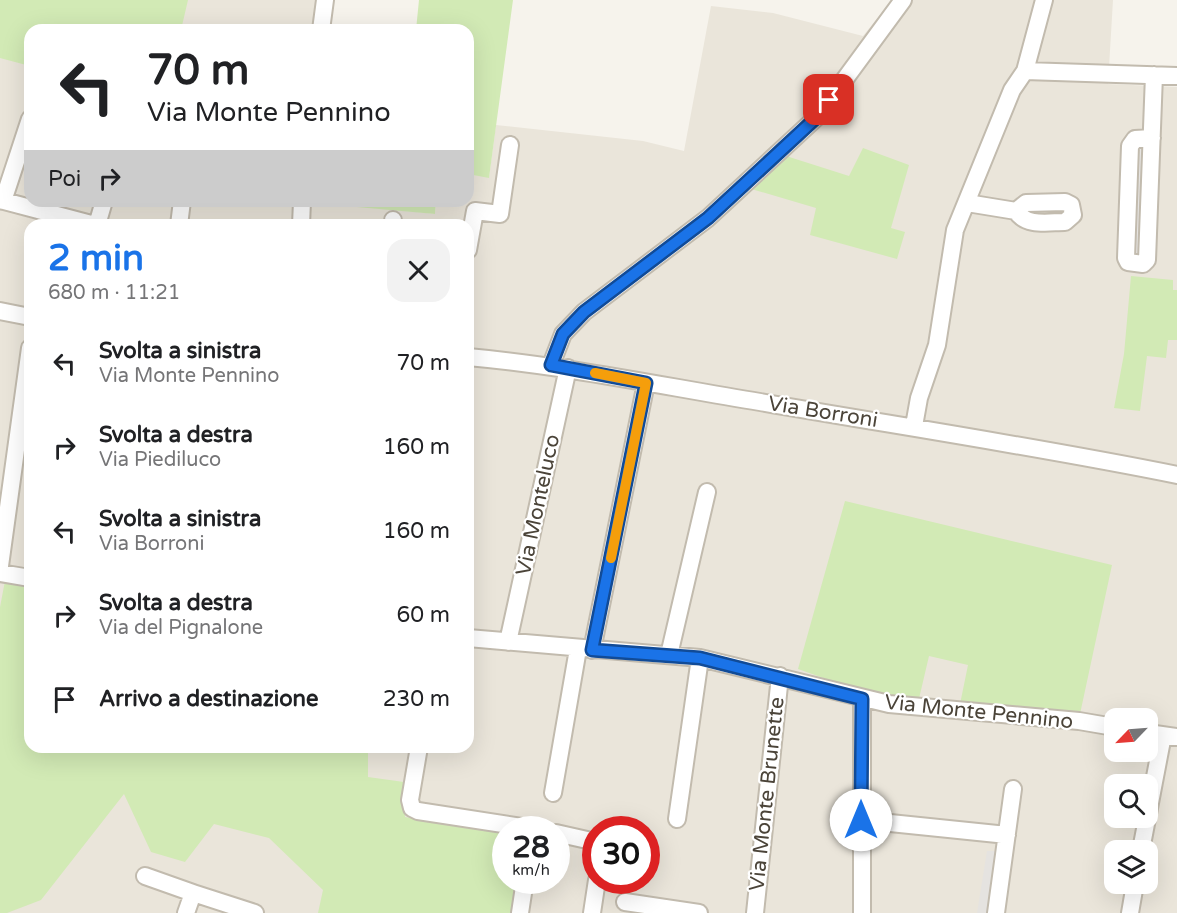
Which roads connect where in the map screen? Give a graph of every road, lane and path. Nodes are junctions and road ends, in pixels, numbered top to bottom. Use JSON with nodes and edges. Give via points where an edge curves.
{"nodes":[{"id":1,"x":325,"y":0,"type":"edge"},
{"id":2,"x":903,"y":0,"type":"edge"},
{"id":3,"x":1044,"y":0,"type":"edge"},
{"id":4,"x":322,"y":24,"type":"edge"},
{"id":5,"x":1025,"y":71,"type":"junction"},
{"id":6,"x":1154,"y":75,"type":"junction"},
{"id":7,"x":1177,"y":76,"type":"edge"},
{"id":8,"x":24,"y":136,"type":"edge"},
{"id":9,"x":1152,"y":138,"type":"junction"},
{"id":10,"x":510,"y":145,"type":"dead end"},
{"id":11,"x":1,"y":201,"type":"edge"},
{"id":12,"x":967,"y":203,"type":"junction"},
{"id":13,"x":24,"y":207,"type":"edge"},
{"id":14,"x":25,"y":207,"type":"edge"},
{"id":15,"x":1016,"y":211,"type":"dead end"},
{"id":16,"x":72,"y":219,"type":"edge"},
{"id":17,"x":474,"y":219,"type":"edge"},
{"id":18,"x":0,"y":311,"type":"edge"},
{"id":19,"x":24,"y":315,"type":"edge"},
{"id":20,"x":474,"y":358,"type":"edge"},
{"id":21,"x":551,"y":365,"type":"junction"},
{"id":22,"x":568,"y":368,"type":"junction"},
{"id":23,"x":646,"y":383,"type":"junction"},
{"id":24,"x":24,"y":392,"type":"edge"},
{"id":25,"x":914,"y":426,"type":"junction"},
{"id":26,"x":1177,"y":475,"type":"edge"},
{"id":27,"x":707,"y":492,"type":"dead end"},
{"id":28,"x":0,"y":566,"type":"edge"},
{"id":29,"x":0,"y":573,"type":"edge"},
{"id":30,"x":24,"y":577,"type":"edge"},
{"id":31,"x":474,"y":639,"type":"edge"},
{"id":32,"x":508,"y":642,"type":"junction"},
{"id":33,"x":585,"y":649,"type":"junction"},
{"id":34,"x":669,"y":655,"type":"junction"},
{"id":35,"x":700,"y":658,"type":"junction"},
{"id":36,"x":780,"y":676,"type":"junction"},
{"id":37,"x":862,"y":699,"type":"junction"},
{"id":38,"x":1104,"y":725,"type":"edge"},
{"id":39,"x":1163,"y":735,"type":"edge"},
{"id":40,"x":418,"y":753,"type":"edge"},
{"id":41,"x":1013,"y":789,"type":"dead end"},
{"id":42,"x":553,"y":793,"type":"dead end"},
{"id":43,"x":677,"y":819,"type":"dead end"},
{"id":44,"x":861,"y":820,"type":"junction"},
{"id":45,"x":492,"y":822,"type":"edge"},
{"id":46,"x":1007,"y":835,"type":"junction"},
{"id":47,"x":1144,"y":840,"type":"edge"},
{"id":48,"x":145,"y":876,"type":"dead end"},
{"id":49,"x":193,"y":893,"type":"junction"},
{"id":50,"x":523,"y":894,"type":"edge"},
{"id":51,"x":595,"y":894,"type":"edge"},
{"id":52,"x":1133,"y":894,"type":"edge"},
{"id":53,"x":626,"y":902,"type":"dead end"},
{"id":54,"x":251,"y":912,"type":"edge"},
{"id":55,"x":186,"y":913,"type":"edge"},
{"id":56,"x":520,"y":913,"type":"edge"},
{"id":57,"x":592,"y":913,"type":"edge"},
{"id":58,"x":699,"y":913,"type":"edge"},
{"id":59,"x":755,"y":913,"type":"edge"},
{"id":60,"x":862,"y":913,"type":"edge"},
{"id":61,"x":996,"y":913,"type":"edge"},
{"id":62,"x":1130,"y":913,"type":"edge"}],
"edges":[{"from":1,"to":4,"type":"street"},
{"from":2,"to":21,"type":"street","via":[[817,117],[708,218],[584,312],[563,334]]},
{"from":3,"to":5,"type":"street"},
{"from":5,"to":6,"type":"street"},
{"from":5,"to":12,"type":"street","via":[[1012,90]]},
{"from":6,"to":7,"type":"street"},
{"from":6,"to":9,"type":"street"},
{"from":8,"to":11,"type":"street"},
{"from":9,"to":9,"type":"street","via":[[1147,260],[1143,264],[1128,262],[1126,258],[1130,146],[1135,139]]},
{"from":10,"to":17,"type":"street","via":[[500,214],[475,211]]},
{"from":11,"to":13,"type":"street"},
{"from":12,"to":15,"type":"street"},
{"from":12,"to":25,"type":"street","via":[[955,230],[937,345]]},
{"from":14,"to":16,"type":"street"},
{"from":18,"to":19,"type":"street"},
{"from":20,"to":21,"type":"street","name":"Via Borroni"},
{"from":21,"to":22,"type":"street","name":"Via Borroni"},
{"from":22,"to":23,"type":"street","name":"Via Borroni"},
{"from":22,"to":32,"type":"street","name":"Via Monteluco"},
{"from":23,"to":25,"type":"street","name":"Via Borroni"},
{"from":23,"to":33,"type":"street"},
{"from":24,"to":28,"type":"street"},
{"from":25,"to":26,"type":"street","name":"Via Borroni"},
{"from":27,"to":34,"type":"street"},
{"from":29,"to":30,"type":"street"},
{"from":31,"to":32,"type":"street","name":"Via Monte Pennino"},
{"from":32,"to":33,"type":"street","name":"Via Monte Pennino"},
{"from":33,"to":34,"type":"street","name":"Via Monte Pennino"},
{"from":33,"to":42,"type":"street"},
{"from":34,"to":35,"type":"street","name":"Via Monte Pennino"},
{"from":35,"to":36,"type":"street","name":"Via Monte Pennino"},
{"from":35,"to":43,"type":"street"},
{"from":36,"to":37,"type":"street","name":"Via Monte Pennino"},
{"from":36,"to":59,"type":"street","name":"Via Monte Brunette"},
{"from":37,"to":38,"type":"street","name":"Via Monte Pennino","via":[[929,710]]},
{"from":37,"to":44,"type":"street"},
{"from":39,"to":47,"type":"street"},
{"from":40,"to":45,"type":"street","via":[[412,808]]},
{"from":41,"to":46,"type":"street"},
{"from":44,"to":46,"type":"street"},
{"from":44,"to":60,"type":"street"},
{"from":46,"to":61,"type":"street"},
{"from":48,"to":49,"type":"street"},
{"from":49,"to":54,"type":"street"},
{"from":49,"to":55,"type":"street"},
{"from":50,"to":56,"type":"street"},
{"from":51,"to":57,"type":"street"},
{"from":52,"to":62,"type":"street"},
{"from":53,"to":58,"type":"street"}]}
